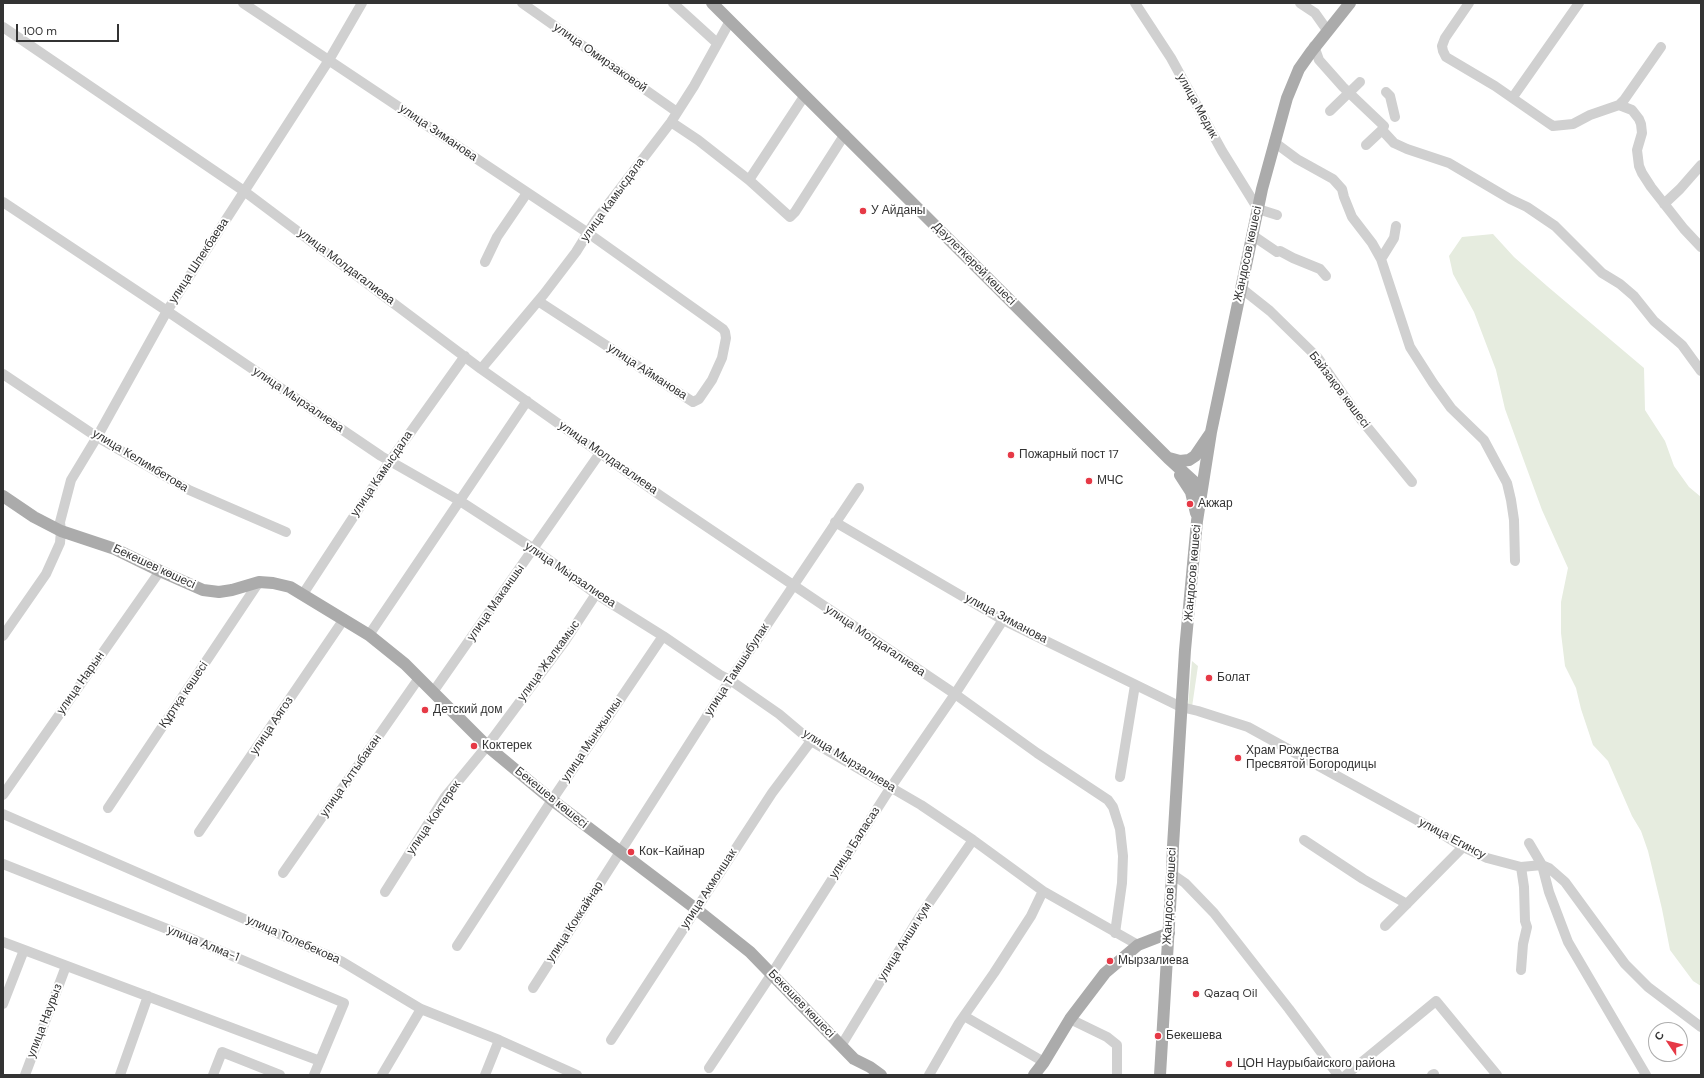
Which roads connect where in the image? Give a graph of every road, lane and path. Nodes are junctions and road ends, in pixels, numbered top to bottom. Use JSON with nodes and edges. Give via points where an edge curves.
{"nodes":[{"id":1,"x":243,"y":3,"type":"edge"},
{"id":2,"x":362,"y":3,"type":"edge"},
{"id":3,"x":522,"y":3,"type":"edge"},
{"id":4,"x":672,"y":3,"type":"edge"},
{"id":5,"x":712,"y":3,"type":"edge"},
{"id":6,"x":1135,"y":3,"type":"edge"},
{"id":7,"x":1300,"y":3,"type":"edge"},
{"id":8,"x":1350,"y":3,"type":"edge"},
{"id":9,"x":1470,"y":3,"type":"edge"},
{"id":10,"x":1579,"y":3,"type":"edge"},
{"id":11,"x":730,"y":21,"type":"junction"},
{"id":12,"x":3,"y":27,"type":"edge"},
{"id":13,"x":1327,"y":30,"type":"junction"},
{"id":14,"x":717,"y":43,"type":"junction"},
{"id":15,"x":1314,"y":46,"type":"junction"},
{"id":16,"x":1662,"y":48,"type":"dead end"},
{"id":17,"x":329,"y":60,"type":"junction"},
{"id":18,"x":1360,"y":82,"type":"dead end"},
{"id":19,"x":1386,"y":92,"type":"dead end"},
{"id":20,"x":1350,"y":93,"type":"junction"},
{"id":21,"x":805,"y":95,"type":"junction"},
{"id":22,"x":1513,"y":97,"type":"junction"},
{"id":23,"x":1619,"y":105,"type":"junction"},
{"id":24,"x":1330,"y":111,"type":"dead end"},
{"id":25,"x":677,"y":112,"type":"junction"},
{"id":26,"x":671,"y":122,"type":"junction"},
{"id":27,"x":1383,"y":128,"type":"junction"},
{"id":28,"x":845,"y":134,"type":"junction"},
{"id":29,"x":1274,"y":142,"type":"junction"},
{"id":30,"x":1366,"y":145,"type":"dead end"},
{"id":31,"x":1701,"y":165,"type":"edge"},
{"id":32,"x":749,"y":180,"type":"junction"},
{"id":33,"x":244,"y":191,"type":"junction"},
{"id":34,"x":527,"y":192,"type":"junction"},
{"id":35,"x":3,"y":202,"type":"edge"},
{"id":36,"x":1664,"y":204,"type":"junction"},
{"id":37,"x":1258,"y":209,"type":"junction"},
{"id":38,"x":1277,"y":216,"type":"dead end"},
{"id":39,"x":1396,"y":226,"type":"dead end"},
{"id":40,"x":588,"y":233,"type":"junction"},
{"id":41,"x":1252,"y":235,"type":"junction"},
{"id":42,"x":1701,"y":247,"type":"edge"},
{"id":43,"x":1381,"y":259,"type":"junction"},
{"id":44,"x":485,"y":262,"type":"dead end"},
{"id":45,"x":632,"y":264,"type":"joint"},
{"id":46,"x":1326,"y":276,"type":"dead end"},
{"id":47,"x":1241,"y":288,"type":"junction"},
{"id":48,"x":538,"y":301,"type":"junction"},
{"id":49,"x":167,"y":311,"type":"junction"},
{"id":50,"x":465,"y":356,"type":"junction"},
{"id":51,"x":481,"y":369,"type":"junction"},
{"id":52,"x":1701,"y":371,"type":"edge"},
{"id":53,"x":3,"y":374,"type":"edge"},
{"id":54,"x":527,"y":401,"type":"junction"},
{"id":55,"x":1212,"y":432,"type":"junction"},
{"id":56,"x":97,"y":437,"type":"junction"},
{"id":57,"x":600,"y":453,"type":"junction"},
{"id":58,"x":1168,"y":458,"type":"junction"},
{"id":59,"x":390,"y":461,"type":"junction"},
{"id":60,"x":1412,"y":482,"type":"dead end"},
{"id":61,"x":859,"y":488,"type":"dead end"},
{"id":62,"x":1202,"y":489,"type":"junction"},
{"id":63,"x":3,"y":496,"type":"edge"},
{"id":64,"x":460,"y":501,"type":"junction"},
{"id":65,"x":1197,"y":521,"type":"junction"},
{"id":66,"x":835,"y":522,"type":"junction"},
{"id":67,"x":61,"y":531,"type":"junction"},
{"id":68,"x":286,"y":532,"type":"dead end"},
{"id":69,"x":534,"y":550,"type":"junction"},
{"id":70,"x":1515,"y":561,"type":"dead end"},
{"id":71,"x":160,"y":571,"type":"junction"},
{"id":72,"x":259,"y":582,"type":"junction"},
{"id":73,"x":792,"y":585,"type":"junction"},
{"id":74,"x":303,"y":594,"type":"junction"},
{"id":75,"x":596,"y":594,"type":"junction"},
{"id":76,"x":344,"y":619,"type":"junction"},
{"id":77,"x":1003,"y":620,"type":"junction"},
{"id":78,"x":369,"y":635,"type":"junction"},
{"id":79,"x":3,"y":636,"type":"edge"},
{"id":80,"x":663,"y":636,"type":"junction"},
{"id":81,"x":420,"y":678,"type":"junction"},
{"id":82,"x":730,"y":680,"type":"junction"},
{"id":83,"x":1135,"y":685,"type":"junction"},
{"id":84,"x":433,"y":692,"type":"junction"},
{"id":85,"x":955,"y":694,"type":"junction"},
{"id":86,"x":1181,"y":707,"type":"junction"},
{"id":87,"x":812,"y":741,"type":"junction"},
{"id":88,"x":487,"y":746,"type":"junction"},
{"id":89,"x":1120,"y":777,"type":"dead end"},
{"id":90,"x":891,"y":787,"type":"junction"},
{"id":91,"x":3,"y":795,"type":"edge"},
{"id":92,"x":552,"y":800,"type":"junction"},
{"id":93,"x":108,"y":808,"type":"dead end"},
{"id":94,"x":3,"y":814,"type":"edge"},
{"id":95,"x":199,"y":832,"type":"dead end"},
{"id":96,"x":973,"y":840,"type":"junction"},
{"id":97,"x":1304,"y":840,"type":"dead end"},
{"id":98,"x":1529,"y":843,"type":"dead end"},
{"id":99,"x":1463,"y":847,"type":"junction"},
{"id":100,"x":619,"y":854,"type":"junction"},
{"id":101,"x":3,"y":864,"type":"edge"},
{"id":102,"x":1542,"y":865,"type":"junction"},
{"id":103,"x":1521,"y":867,"type":"junction"},
{"id":104,"x":283,"y":873,"type":"dead end"},
{"id":105,"x":1172,"y":874,"type":"junction"},
{"id":106,"x":1043,"y":891,"type":"junction"},
{"id":107,"x":385,"y":892,"type":"dead end"},
{"id":108,"x":1407,"y":904,"type":"junction"},
{"id":109,"x":696,"y":909,"type":"junction"},
{"id":110,"x":1385,"y":926,"type":"dead end"},
{"id":111,"x":1115,"y":933,"type":"junction"},
{"id":112,"x":1168,"y":934,"type":"junction"},
{"id":113,"x":3,"y":942,"type":"edge"},
{"id":114,"x":1138,"y":945,"type":"junction"},
{"id":115,"x":457,"y":946,"type":"dead end"},
{"id":116,"x":24,"y":950,"type":"junction"},
{"id":117,"x":66,"y":966,"type":"junction"},
{"id":118,"x":1521,"y":970,"type":"dead end"},
{"id":119,"x":772,"y":973,"type":"junction"},
{"id":120,"x":533,"y":988,"type":"dead end"},
{"id":121,"x":148,"y":996,"type":"junction"},
{"id":122,"x":3,"y":1004,"type":"edge"},
{"id":123,"x":421,"y":1009,"type":"junction"},
{"id":124,"x":964,"y":1016,"type":"junction"},
{"id":125,"x":1070,"y":1019,"type":"junction"},
{"id":126,"x":1701,"y":1027,"type":"edge"},
{"id":127,"x":499,"y":1040,"type":"junction"},
{"id":128,"x":611,"y":1040,"type":"dead end"},
{"id":129,"x":841,"y":1046,"type":"junction"},
{"id":130,"x":320,"y":1061,"type":"junction"},
{"id":131,"x":1044,"y":1062,"type":"junction"},
{"id":132,"x":709,"y":1068,"type":"dead end"},
{"id":133,"x":25,"y":1075,"type":"edge"},
{"id":134,"x":120,"y":1075,"type":"edge"},
{"id":135,"x":213,"y":1075,"type":"edge"},
{"id":136,"x":280,"y":1075,"type":"edge"},
{"id":137,"x":314,"y":1075,"type":"edge"},
{"id":138,"x":382,"y":1075,"type":"edge"},
{"id":139,"x":485,"y":1075,"type":"edge"},
{"id":140,"x":577,"y":1075,"type":"edge"},
{"id":141,"x":881,"y":1075,"type":"edge"},
{"id":142,"x":929,"y":1075,"type":"edge"},
{"id":143,"x":1034,"y":1075,"type":"edge"},
{"id":144,"x":1117,"y":1075,"type":"edge"},
{"id":145,"x":1160,"y":1075,"type":"edge"},
{"id":146,"x":1338,"y":1075,"type":"edge"},
{"id":147,"x":1346,"y":1075,"type":"edge"},
{"id":148,"x":1497,"y":1075,"type":"edge"},
{"id":149,"x":1646,"y":1075,"type":"edge"}],
"edges":[{"from":1,"to":17,"type":"street","name":"улица Зиманова"},
{"from":2,"to":17,"type":"street","name":"улица Шпекбаева"},
{"from":3,"to":25,"type":"street","name":"улица Омирзаковой"},
{"from":4,"to":14,"type":"street"},
{"from":5,"to":11,"type":"main road","name":"Дәулеткерей көшесі"},
{"from":6,"to":37,"type":"street","name":"улица Медик"},
{"from":7,"to":13,"type":"street","via":[[1315,13]]},
{"from":8,"to":13,"type":"main road","name":"Жандосов көшесі"},
{"from":9,"to":22,"type":"street","via":[[1445,38],[1443,51],[1450,60]]},
{"from":10,"to":22,"type":"street"},
{"from":11,"to":14,"type":"street","name":"улица Камысдала"},
{"from":11,"to":21,"type":"main road","name":"Дәулеткерей көшесі"},
{"from":12,"to":33,"type":"street","name":"улица Молдагалиева"},
{"from":13,"to":15,"type":"main road","name":"Жандосов көшесі"},
{"from":14,"to":25,"type":"street","name":"улица Камысдала"},
{"from":15,"to":20,"type":"street","via":[[1319,60]]},
{"from":15,"to":29,"type":"main road","name":"Жандосов көшесі","via":[[1287,98]]},
{"from":16,"to":23,"type":"street"},
{"from":17,"to":33,"type":"street","name":"улица Шпекбаева"},
{"from":17,"to":34,"type":"street","name":"улица Зиманова"},
{"from":18,"to":20,"type":"street"},
{"from":19,"to":27,"type":"street","via":[[1399,114]]},
{"from":20,"to":24,"type":"street"},
{"from":20,"to":27,"type":"street"},
{"from":21,"to":28,"type":"main road","name":"Дәулеткерей көшесі"},
{"from":21,"to":32,"type":"street"},
{"from":22,"to":23,"type":"street","via":[[1554,126],[1573,124]]},
{"from":23,"to":36,"type":"street","via":[[1632,110],[1639,119],[1642,133],[1637,150],[1639,166],[1650,187]]},
{"from":25,"to":26,"type":"street","name":"улица Камысдала"},
{"from":26,"to":32,"type":"street"},
{"from":26,"to":40,"type":"street","name":"улица Камысдала"},
{"from":27,"to":30,"type":"street"},
{"from":27,"to":52,"type":"street","via":[[1400,147],[1449,163],[1510,199],[1527,206],[1555,226],[1602,273],[1634,296],[1654,321],[1682,345]]},
{"from":28,"to":32,"type":"street","via":[[790,217]]},
{"from":28,"to":58,"type":"main road","name":"Дәулеткерей көшесі"},
{"from":29,"to":37,"type":"main road","name":"Жандосов көшесі"},
{"from":29,"to":43,"type":"street","via":[[1284,151],[1338,184],[1352,217]]},
{"from":31,"to":36,"type":"street"},
{"from":33,"to":49,"type":"street","name":"улица Шпекбаева"},
{"from":33,"to":50,"type":"street","name":"улица Молдагалиева"},
{"from":34,"to":40,"type":"street","name":"улица Зиманова"},
{"from":34,"to":44,"type":"street","via":[[497,237]]},
{"from":35,"to":49,"type":"street","name":"улица Мырзалиева"},
{"from":36,"to":42,"type":"street"},
{"from":37,"to":38,"type":"street"},
{"from":37,"to":41,"type":"main road","name":"Жандосов көшесі"},
{"from":39,"to":43,"type":"street","via":[[1394,238]]},
{"from":40,"to":45,"type":"street","name":"улица Зиманова"},
{"from":40,"to":48,"type":"street","name":"улица Камысдала"},
{"from":41,"to":46,"type":"street","via":[[1277,252],[1280,250],[1320,269]]},
{"from":41,"to":47,"type":"main road","name":"Жандосов көшесі"},
{"from":43,"to":70,"type":"street","via":[[1410,347],[1451,408],[1484,440],[1506,483],[1514,520]]},
{"from":45,"to":48,"type":"street","name":"улица Айманова","via":[[725,332],[725,348],[720,364],[702,395],[694,402]]},
{"from":47,"to":55,"type":"main road","name":"Жандосов көшесі"},
{"from":47,"to":60,"type":"street","name":"Байзақов көшесі","via":[[1270,311],[1318,358],[1359,417]]},
{"from":48,"to":51,"type":"street","name":"улица Камысдала"},
{"from":49,"to":56,"type":"street","name":"улица Шпекбаева"},
{"from":49,"to":59,"type":"street","name":"улица Мырзалиева"},
{"from":50,"to":51,"type":"street","name":"улица Молдагалиева"},
{"from":50,"to":59,"type":"street","name":"улица Камысдала"},
{"from":51,"to":54,"type":"street","name":"улица Молдагалиева"},
{"from":53,"to":56,"type":"street","name":"улица Келимбетова"},
{"from":54,"to":57,"type":"street","name":"улица Молдагалиева"},
{"from":54,"to":64,"type":"street"},
{"from":55,"to":58,"type":"main road","via":[[1195,456],[1189,460]]},
{"from":55,"to":62,"type":"main road","name":"Жандосов көшесі"},
{"from":56,"to":67,"type":"street","name":"улица Шпекбаева","via":[[71,480],[60,522]]},
{"from":56,"to":68,"type":"street","name":"улица Келимбетова","via":[[189,490]]},
{"from":57,"to":69,"type":"street","name":"улица Маканшы"},
{"from":57,"to":73,"type":"street","name":"улица Молдагалиева"},
{"from":58,"to":62,"type":"main road"},
{"from":58,"to":65,"type":"main road","via":[[1191,492]]},
{"from":59,"to":64,"type":"street","name":"улица Мырзалиева"},
{"from":59,"to":74,"type":"street","name":"улица Камысдала"},
{"from":61,"to":66,"type":"street","name":"улица Тамшыбулак"},
{"from":62,"to":65,"type":"main road","name":"Жандосов көшесі"},
{"from":63,"to":67,"type":"main road","name":"Бекешев көшесі"},
{"from":64,"to":69,"type":"street","name":"улица Мырзалиева"},
{"from":64,"to":78,"type":"street"},
{"from":65,"to":86,"type":"main road","name":"Жандосов көшесі"},
{"from":66,"to":73,"type":"street","name":"улица Тамшыбулак"},
{"from":66,"to":77,"type":"street","name":"улица Зиманова"},
{"from":67,"to":71,"type":"main road","name":"Бекешев көшесі","via":[[115,549]]},
{"from":67,"to":79,"type":"street","name":"улица Шпекбаева","via":[[60,543],[46,574]]},
{"from":69,"to":75,"type":"street","name":"улица Мырзалиева"},
{"from":69,"to":84,"type":"street","name":"улица Маканшы"},
{"from":71,"to":72,"type":"main road","name":"Бекешев көшесі","via":[[203,590],[218,592]]},
{"from":71,"to":91,"type":"street","name":"улица Нарын"},
{"from":72,"to":74,"type":"main road","name":"Бекешев көшесі","via":[[290,587]]},
{"from":72,"to":93,"type":"street","name":"Құртқа көшесі"},
{"from":73,"to":82,"type":"street","name":"улица Тамшыбулак"},
{"from":73,"to":85,"type":"street","name":"улица Молдагалиева"},
{"from":74,"to":76,"type":"main road","name":"Бекешев көшесі"},
{"from":75,"to":80,"type":"street","name":"улица Мырзалиева"},
{"from":75,"to":88,"type":"street","name":"улица Жалкамыс"},
{"from":76,"to":78,"type":"main road","name":"Бекешев көшесі"},
{"from":76,"to":95,"type":"street","name":"улица Аягоз"},
{"from":77,"to":83,"type":"street","name":"улица Зиманова"},
{"from":77,"to":85,"type":"street","name":"улица Баласаз"},
{"from":78,"to":81,"type":"main road","name":"Бекешев көшесі"},
{"from":80,"to":82,"type":"street","name":"улица Мырзалиева"},
{"from":80,"to":92,"type":"street","name":"улица Мынжылкы"},
{"from":81,"to":84,"type":"main road","name":"Бекешев көшесі"},
{"from":81,"to":104,"type":"street","name":"улица Алтыбакан"},
{"from":82,"to":87,"type":"street","name":"улица Мырзалиева"},
{"from":82,"to":100,"type":"street","name":"улица Тамшыбулак"},
{"from":83,"to":86,"type":"street","name":"улица Зиманова"},
{"from":83,"to":89,"type":"street"},
{"from":84,"to":88,"type":"main road","name":"Бекешев көшесі"},
{"from":85,"to":90,"type":"street","name":"улица Баласаз"},
{"from":85,"to":111,"type":"street","name":"улица Молдагалиева","via":[[1037,754],[1108,800],[1113,807],[1120,829],[1124,856]]},
{"from":86,"to":99,"type":"street","name":"улица Егинсу","via":[[1248,727]]},
{"from":86,"to":105,"type":"main road","name":"Жандосов көшесі"},
{"from":87,"to":90,"type":"street","name":"улица Мырзалиева"},
{"from":87,"to":109,"type":"street","name":"улица Акмоншак","via":[[772,793]]},
{"from":88,"to":92,"type":"main road","name":"Бекешев көшесі"},
{"from":88,"to":107,"type":"street","name":"улица Коктерек","via":[[445,797]]},
{"from":90,"to":96,"type":"street","name":"улица Мырзалиева"},
{"from":90,"to":119,"type":"street","name":"улица Баласаз"},
{"from":92,"to":100,"type":"main road","name":"Бекешев көшесі"},
{"from":92,"to":115,"type":"street","name":"улица Мынжылкы"},
{"from":94,"to":123,"type":"street","name":"улица Толебекова","via":[[341,961]]},
{"from":96,"to":106,"type":"street","name":"улица Мырзалиева"},
{"from":96,"to":129,"type":"street","name":"улица Анши кум","via":[[920,916]]},
{"from":97,"to":108,"type":"street"},
{"from":98,"to":102,"type":"street"},
{"from":99,"to":103,"type":"street","name":"улица Егинсу","via":[[1487,858]]},
{"from":99,"to":108,"type":"street"},
{"from":100,"to":109,"type":"main road","name":"Бекешев көшесі"},
{"from":100,"to":120,"type":"street","name":"улица Коккайнар"},
{"from":101,"to":130,"type":"street","name":"улица Алма-1","via":[[185,936],[344,1003]]},
{"from":102,"to":103,"type":"street","name":"улица Егинсу"},
{"from":102,"to":126,"type":"street","via":[[1565,882],[1625,964],[1648,987]]},
{"from":102,"to":149,"type":"street","via":[[1549,892],[1568,942]]},
{"from":103,"to":118,"type":"street","via":[[1527,927]]},
{"from":105,"to":112,"type":"main road","name":"Жандосов көшесі"},
{"from":105,"to":146,"type":"street","via":[[1185,883],[1214,913]]},
{"from":106,"to":111,"type":"street","name":"улица Мырзалиева"},
{"from":106,"to":124,"type":"street","via":[[1031,916]]},
{"from":108,"to":110,"type":"street"},
{"from":109,"to":119,"type":"main road","name":"Бекешев көшесі"},
{"from":109,"to":128,"type":"street","name":"улица Акмоншак"},
{"from":111,"to":114,"type":"street","name":"улица Мырзалиева"},
{"from":112,"to":114,"type":"main road"},
{"from":112,"to":145,"type":"main road","name":"Жандосов көшесі"},
{"from":113,"to":116,"type":"street"},
{"from":114,"to":125,"type":"main road","via":[[1105,973]]},
{"from":116,"to":117,"type":"street"},
{"from":116,"to":122,"type":"street"},
{"from":117,"to":121,"type":"street"},
{"from":117,"to":133,"type":"street","name":"улица Наурыз"},
{"from":119,"to":129,"type":"main road","name":"Бекешев көшесі"},
{"from":119,"to":132,"type":"street","name":"улица Баласаз"},
{"from":121,"to":130,"type":"street"},
{"from":121,"to":134,"type":"street"},
{"from":123,"to":127,"type":"street","name":"улица Толебекова"},
{"from":123,"to":138,"type":"street"},
{"from":124,"to":131,"type":"street"},
{"from":124,"to":142,"type":"street"},
{"from":125,"to":131,"type":"main road"},
{"from":125,"to":144,"type":"street","via":[[1107,1037],[1117,1045]]},
{"from":127,"to":139,"type":"street"},
{"from":127,"to":140,"type":"street","name":"улица Толебекова"},
{"from":129,"to":141,"type":"main road","name":"Бекешев көшесі","via":[[854,1059]]},
{"from":130,"to":137,"type":"street","name":"улица Алма-1"},
{"from":131,"to":143,"type":"main road"},
{"from":135,"to":136,"type":"street","via":[[222,1052]]},
{"from":147,"to":148,"type":"street","via":[[1436,1001]]}]}
